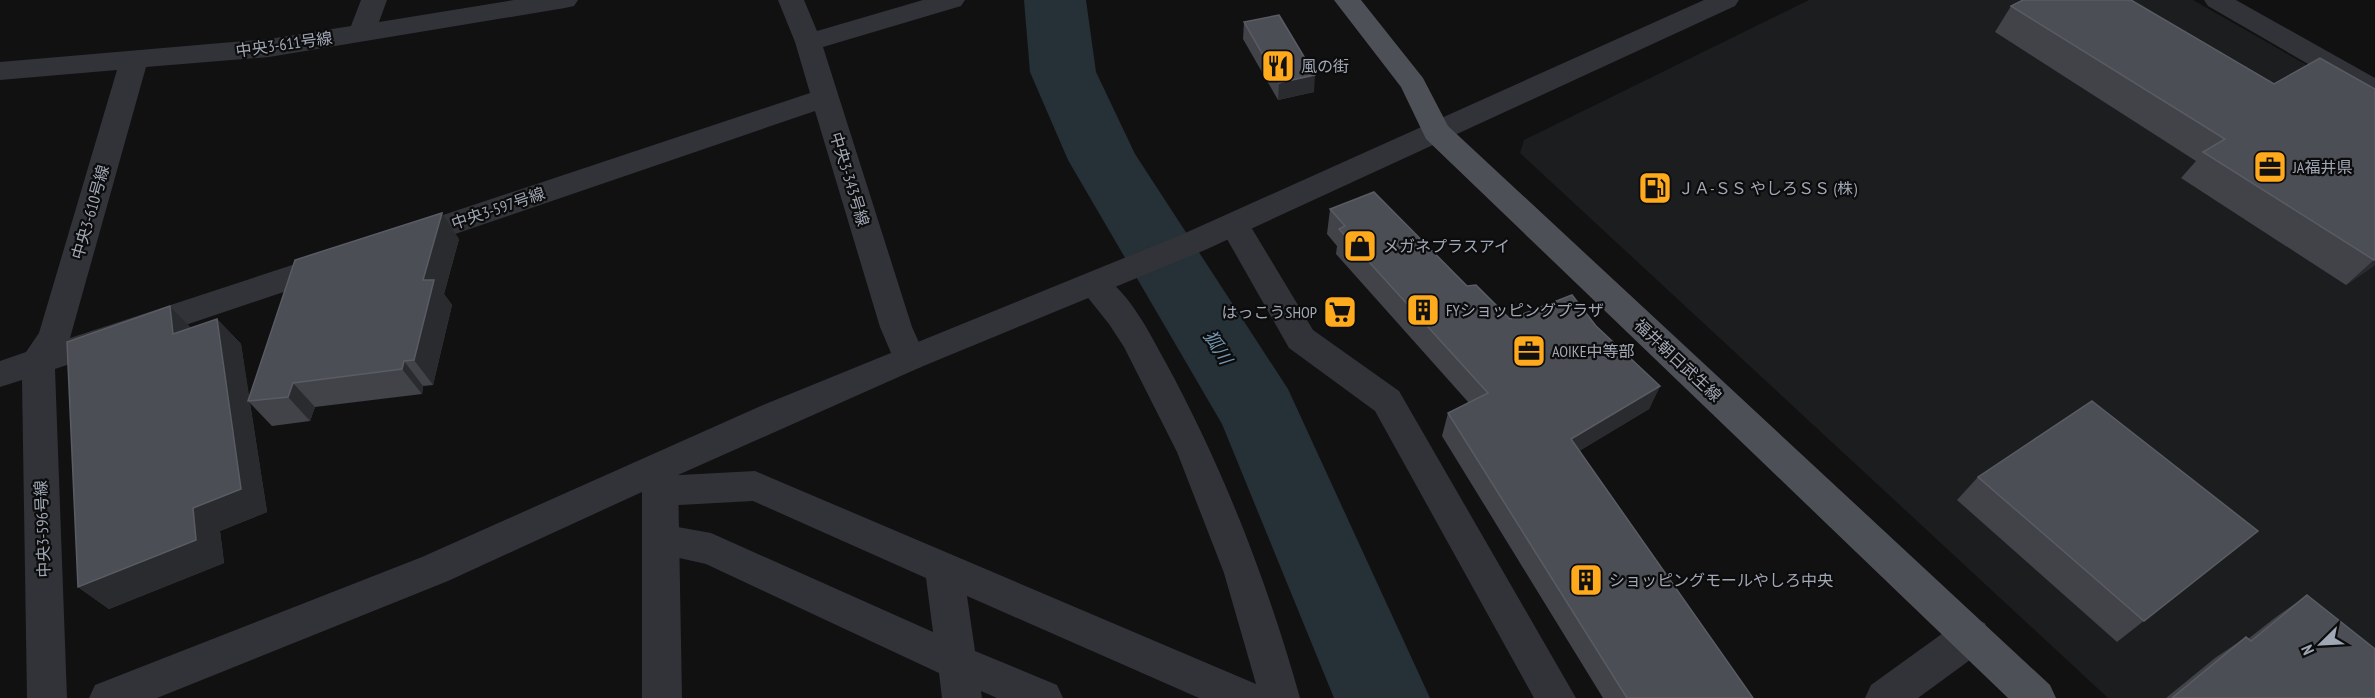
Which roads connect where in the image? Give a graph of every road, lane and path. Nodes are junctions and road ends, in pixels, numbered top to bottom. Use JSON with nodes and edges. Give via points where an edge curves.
{"nodes":[{"id":1,"x":374,"y":0,"type":"edge"},
{"id":2,"x":565,"y":0,"type":"edge"},
{"id":3,"x":791,"y":0,"type":"edge"},
{"id":4,"x":952,"y":0,"type":"edge"},
{"id":5,"x":1347,"y":0,"type":"edge"},
{"id":6,"x":1726,"y":0,"type":"edge"},
{"id":7,"x":2217,"y":0,"type":"edge"},
{"id":8,"x":362,"y":33,"type":"junction"},
{"id":9,"x":808,"y":42,"type":"junction"},
{"id":10,"x":134,"y":60,"type":"junction"},
{"id":11,"x":0,"y":71,"type":"edge"},
{"id":12,"x":2375,"y":90,"type":"edge"},
{"id":13,"x":825,"y":98,"type":"junction"},
{"id":14,"x":1436,"y":132,"type":"junction"},
{"id":15,"x":1234,"y":225,"type":"junction"},
{"id":16,"x":1099,"y":282,"type":"junction"},
{"id":17,"x":909,"y":358,"type":"junction"},
{"id":18,"x":38,"y":361,"type":"junction"},
{"id":19,"x":0,"y":374,"type":"edge"},
{"id":20,"x":661,"y":480,"type":"junction"},
{"id":21,"x":661,"y":540,"type":"junction"},
{"id":22,"x":944,"y":569,"type":"junction"},
{"id":23,"x":1971,"y":636,"type":"junction"},
{"id":24,"x":960,"y":680,"type":"edge"},
{"id":25,"x":47,"y":698,"type":"edge"},
{"id":26,"x":109,"y":698,"type":"edge"},
{"id":27,"x":662,"y":698,"type":"edge"},
{"id":28,"x":1043,"y":698,"type":"edge"},
{"id":29,"x":1244,"y":698,"type":"edge"},
{"id":30,"x":1280,"y":698,"type":"edge"},
{"id":31,"x":1556,"y":698,"type":"edge"},
{"id":32,"x":1885,"y":698,"type":"edge"},
{"id":33,"x":2036,"y":698,"type":"edge"}],
"edges":[{"from":1,"to":8,"type":"street"},
{"from":2,"to":8,"type":"street","name":"中央3-611号線"},
{"from":3,"to":9,"type":"street","name":"中央3-343号線"},
{"from":4,"to":9,"type":"street"},
{"from":5,"to":14,"type":"main road","name":"福井朝日武生線","via":[[1413,84]]},
{"from":6,"to":14,"type":"street"},
{"from":7,"to":12,"type":"street"},
{"from":8,"to":10,"type":"street","name":"中央3-611号線","via":[[269,48]]},
{"from":9,"to":13,"type":"street","name":"中央3-343号線"},
{"from":10,"to":11,"type":"street","name":"中央3-611号線"},
{"from":10,"to":18,"type":"street","name":"中央3-610号線","via":[[54,337]]},
{"from":13,"to":17,"type":"street","name":"中央3-343号線"},
{"from":13,"to":18,"type":"street","name":"中央3-597号線"},
{"from":14,"to":15,"type":"street"},
{"from":14,"to":23,"type":"main road","name":"福井朝日武生線"},
{"from":15,"to":16,"type":"street"},
{"from":15,"to":31,"type":"street","via":[[1301,339],[1387,401]]},
{"from":16,"to":17,"type":"street"},
{"from":16,"to":30,"type":"street","via":[[1173,406],[1213,496],[1261,625]]},
{"from":17,"to":20,"type":"street","via":[[775,415]]},
{"from":18,"to":19,"type":"street","name":"中央3-597号線"},
{"from":18,"to":25,"type":"street","name":"中央3-596号線"},
{"from":20,"to":21,"type":"street"},
{"from":20,"to":22,"type":"street","via":[[755,486]]},
{"from":20,"to":26,"type":"street"},
{"from":21,"to":24,"type":"street","via":[[711,549]]},
{"from":21,"to":27,"type":"street"},
{"from":22,"to":24,"type":"street"},
{"from":22,"to":29,"type":"street"},
{"from":23,"to":32,"type":"street"},
{"from":23,"to":33,"type":"main road","name":"福井朝日武生線"},
{"from":24,"to":28,"type":"street"}]}
